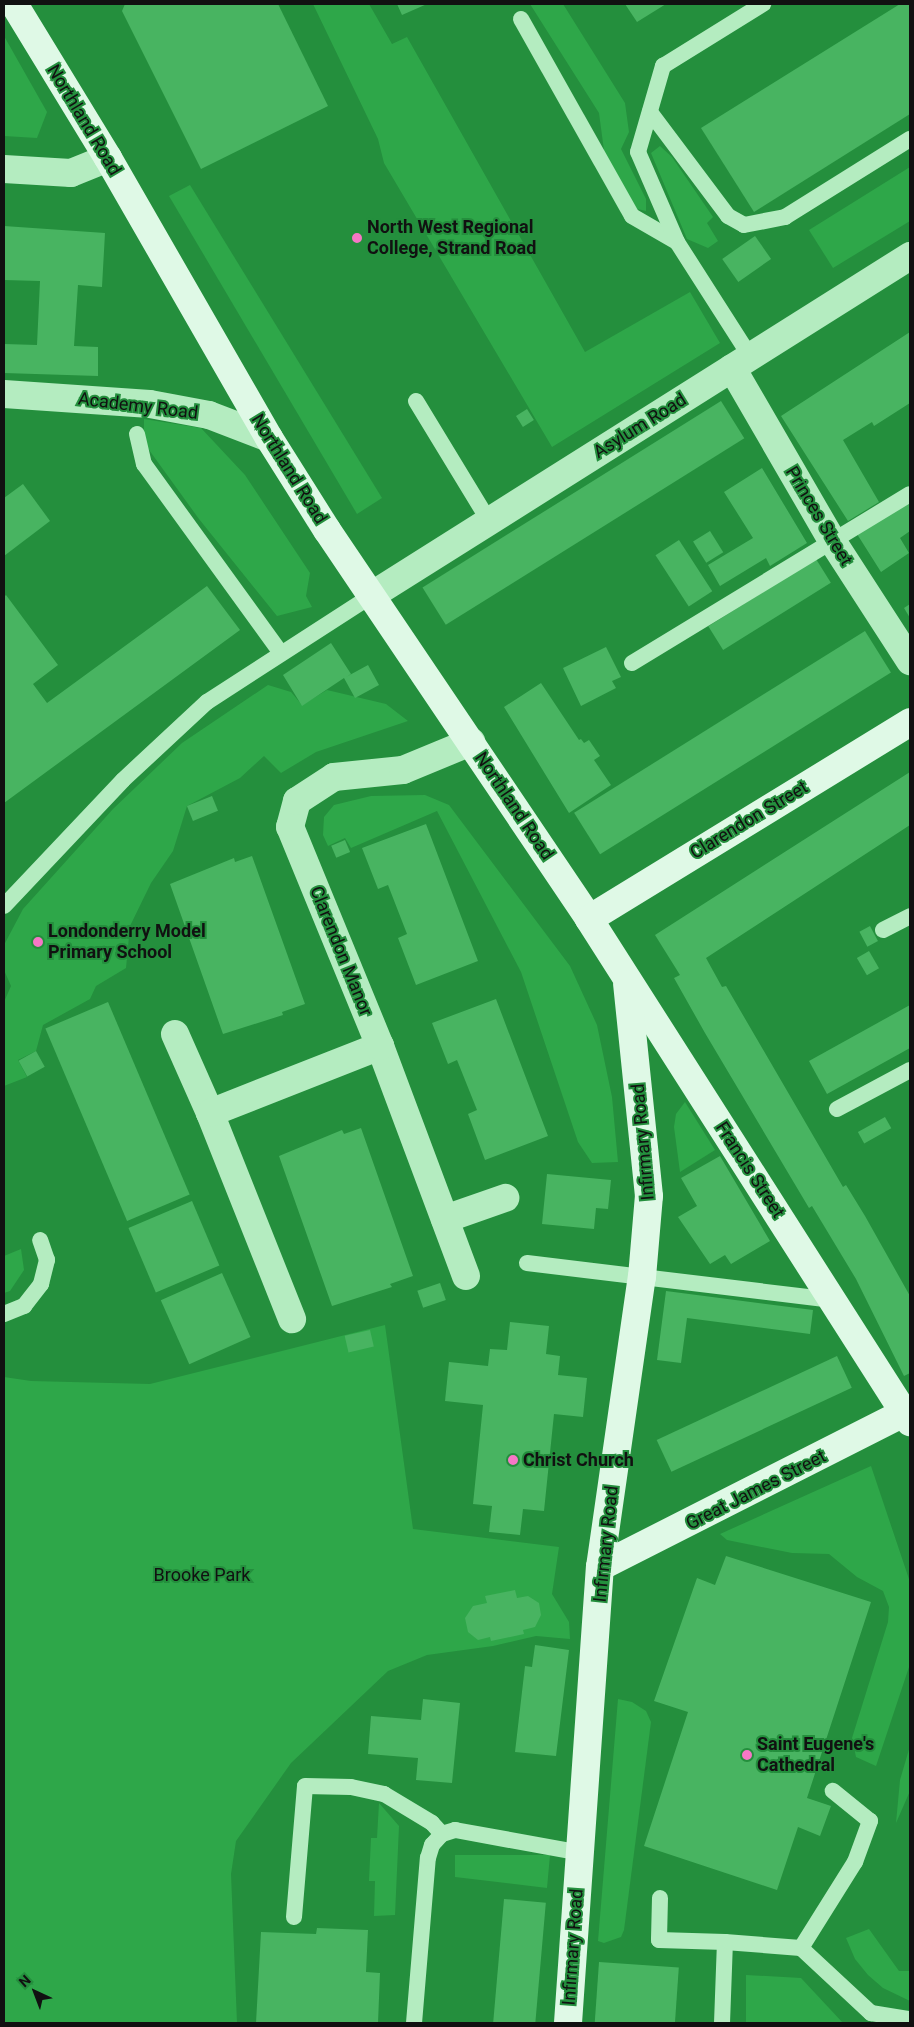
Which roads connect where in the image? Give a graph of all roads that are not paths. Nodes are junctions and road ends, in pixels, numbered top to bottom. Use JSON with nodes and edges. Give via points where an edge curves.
{"nodes":[{"id":1,"x":14,"y":4,"type":"edge"},
{"id":2,"x":763,"y":4,"type":"edge"},
{"id":3,"x":521,"y":19,"type":"dead end"},
{"id":4,"x":650,"y":112,"type":"junction"},
{"id":5,"x":910,"y":139,"type":"edge"},
{"id":6,"x":108,"y":158,"type":"junction"},
{"id":7,"x":4,"y":170,"type":"edge"},
{"id":8,"x":677,"y":242,"type":"junction"},
{"id":9,"x":910,"y":256,"type":"edge"},
{"id":10,"x":741,"y":362,"type":"junction"},
{"id":11,"x":4,"y":394,"type":"edge"},
{"id":12,"x":416,"y":401,"type":"dead end"},
{"id":13,"x":137,"y":434,"type":"dead end"},
{"id":14,"x":269,"y":438,"type":"junction"},
{"id":15,"x":910,"y":494,"type":"edge"},
{"id":16,"x":489,"y":521,"type":"junction"},
{"id":17,"x":833,"y":542,"type":"junction"},
{"id":18,"x":369,"y":597,"type":"junction"},
{"id":19,"x":280,"y":652,"type":"junction"},
{"id":20,"x":910,"y":660,"type":"edge"},
{"id":21,"x":632,"y":663,"type":"dead end"},
{"id":22,"x":910,"y":722,"type":"edge"},
{"id":23,"x":471,"y":742,"type":"junction"},
{"id":24,"x":4,"y":906,"type":"edge"},
{"id":25,"x":910,"y":916,"type":"edge"},
{"id":26,"x":589,"y":919,"type":"junction"},
{"id":27,"x":883,"y":930,"type":"dead end"},
{"id":28,"x":626,"y":977,"type":"junction"},
{"id":29,"x":175,"y":1034,"type":"dead end"},
{"id":30,"x":380,"y":1046,"type":"junction"},
{"id":31,"x":910,"y":1070,"type":"edge"},
{"id":32,"x":837,"y":1108,"type":"dead end"},
{"id":33,"x":210,"y":1113,"type":"junction"},
{"id":34,"x":505,"y":1198,"type":"dead end"},
{"id":35,"x":445,"y":1219,"type":"junction"},
{"id":36,"x":40,"y":1240,"type":"dead end"},
{"id":37,"x":526,"y":1263,"type":"dead end"},
{"id":38,"x":466,"y":1276,"type":"dead end"},
{"id":39,"x":642,"y":1277,"type":"junction"},
{"id":40,"x":833,"y":1300,"type":"junction"},
{"id":41,"x":4,"y":1314,"type":"edge"},
{"id":42,"x":292,"y":1319,"type":"dead end"},
{"id":43,"x":908,"y":1415,"type":"edge"},
{"id":44,"x":600,"y":1567,"type":"junction"},
{"id":45,"x":833,"y":1790,"type":"dead end"},
{"id":46,"x":442,"y":1834,"type":"junction"},
{"id":47,"x":581,"y":1854,"type":"junction"},
{"id":48,"x":660,"y":1898,"type":"dead end"},
{"id":49,"x":294,"y":1917,"type":"dead end"},
{"id":50,"x":725,"y":1942,"type":"junction"},
{"id":51,"x":801,"y":1948,"type":"junction"},
{"id":52,"x":910,"y":2019,"type":"edge"},
{"id":53,"x":414,"y":2023,"type":"edge"},
{"id":54,"x":568,"y":2023,"type":"edge"},
{"id":55,"x":722,"y":2023,"type":"edge"}],
"edges":[{"from":1,"to":6,"type":"main road","name":"Northland Road"},
{"from":2,"to":4,"type":"lane","via":[[663,66]]},
{"from":3,"to":8,"type":"lane","via":[[632,216]]},
{"from":4,"to":5,"type":"lane","via":[[728,216],[744,225],[785,217]]},
{"from":4,"to":8,"type":"lane","via":[[638,152]]},
{"from":6,"to":7,"type":"street","via":[[71,173]]},
{"from":6,"to":14,"type":"main road","name":"Northland Road"},
{"from":8,"to":10,"type":"lane"},
{"from":9,"to":10,"type":"street","name":"Asylum Road"},
{"from":10,"to":16,"type":"street","name":"Asylum Road"},
{"from":10,"to":17,"type":"street","name":"Princes Street"},
{"from":11,"to":14,"type":"street","name":"Academy Road","via":[[150,404],[209,415]]},
{"from":12,"to":16,"type":"lane"},
{"from":13,"to":19,"type":"lane","via":[[144,464]]},
{"from":14,"to":18,"type":"main road","name":"Northland Road"},
{"from":15,"to":17,"type":"lane"},
{"from":16,"to":18,"type":"street","name":"Asylum Road"},
{"from":17,"to":20,"type":"street","name":"Princes Street"},
{"from":17,"to":21,"type":"lane"},
{"from":18,"to":19,"type":"lane"},
{"from":18,"to":23,"type":"main road","name":"Northland Road"},
{"from":19,"to":24,"type":"lane","via":[[207,702],[123,780]]},
{"from":22,"to":26,"type":"main road","name":"Clarendon Street"},
{"from":23,"to":26,"type":"main road","name":"Northland Road"},
{"from":23,"to":30,"type":"street","name":"Clarendon Manor","via":[[403,770],[334,777],[297,801],[290,827]]},
{"from":25,"to":27,"type":"lane"},
{"from":26,"to":28,"type":"main road","name":"Francis Street"},
{"from":28,"to":39,"type":"main road","name":"Infirmary Road","via":[[650,1196]]},
{"from":28,"to":40,"type":"main road","name":"Francis Street"},
{"from":29,"to":33,"type":"street"},
{"from":30,"to":33,"type":"street"},
{"from":30,"to":35,"type":"street","name":"Clarendon Manor"},
{"from":31,"to":32,"type":"lane"},
{"from":33,"to":42,"type":"street"},
{"from":34,"to":35,"type":"street"},
{"from":35,"to":38,"type":"street","name":"Clarendon Manor"},
{"from":36,"to":41,"type":"lane","via":[[47,1260],[41,1284],[24,1306]]},
{"from":37,"to":39,"type":"lane"},
{"from":39,"to":40,"type":"lane"},
{"from":39,"to":44,"type":"main road","name":"Infirmary Road"},
{"from":40,"to":43,"type":"main road","name":"Francis Street"},
{"from":43,"to":44,"type":"main road","name":"Great James Street"},
{"from":44,"to":47,"type":"main road","name":"Infirmary Road"},
{"from":45,"to":51,"type":"lane","via":[[870,1821],[855,1862]]},
{"from":46,"to":47,"type":"lane","via":[[455,1830]]},
{"from":46,"to":49,"type":"lane","via":[[432,1823],[384,1794],[351,1787],[305,1786]]},
{"from":46,"to":53,"type":"lane","via":[[432,1846],[428,1858]]},
{"from":47,"to":54,"type":"main road","name":"Infirmary Road"},
{"from":48,"to":50,"type":"lane","via":[[659,1940]]},
{"from":50,"to":51,"type":"lane"},
{"from":50,"to":55,"type":"lane"},
{"from":51,"to":52,"type":"lane","via":[[871,2013]]}]}
